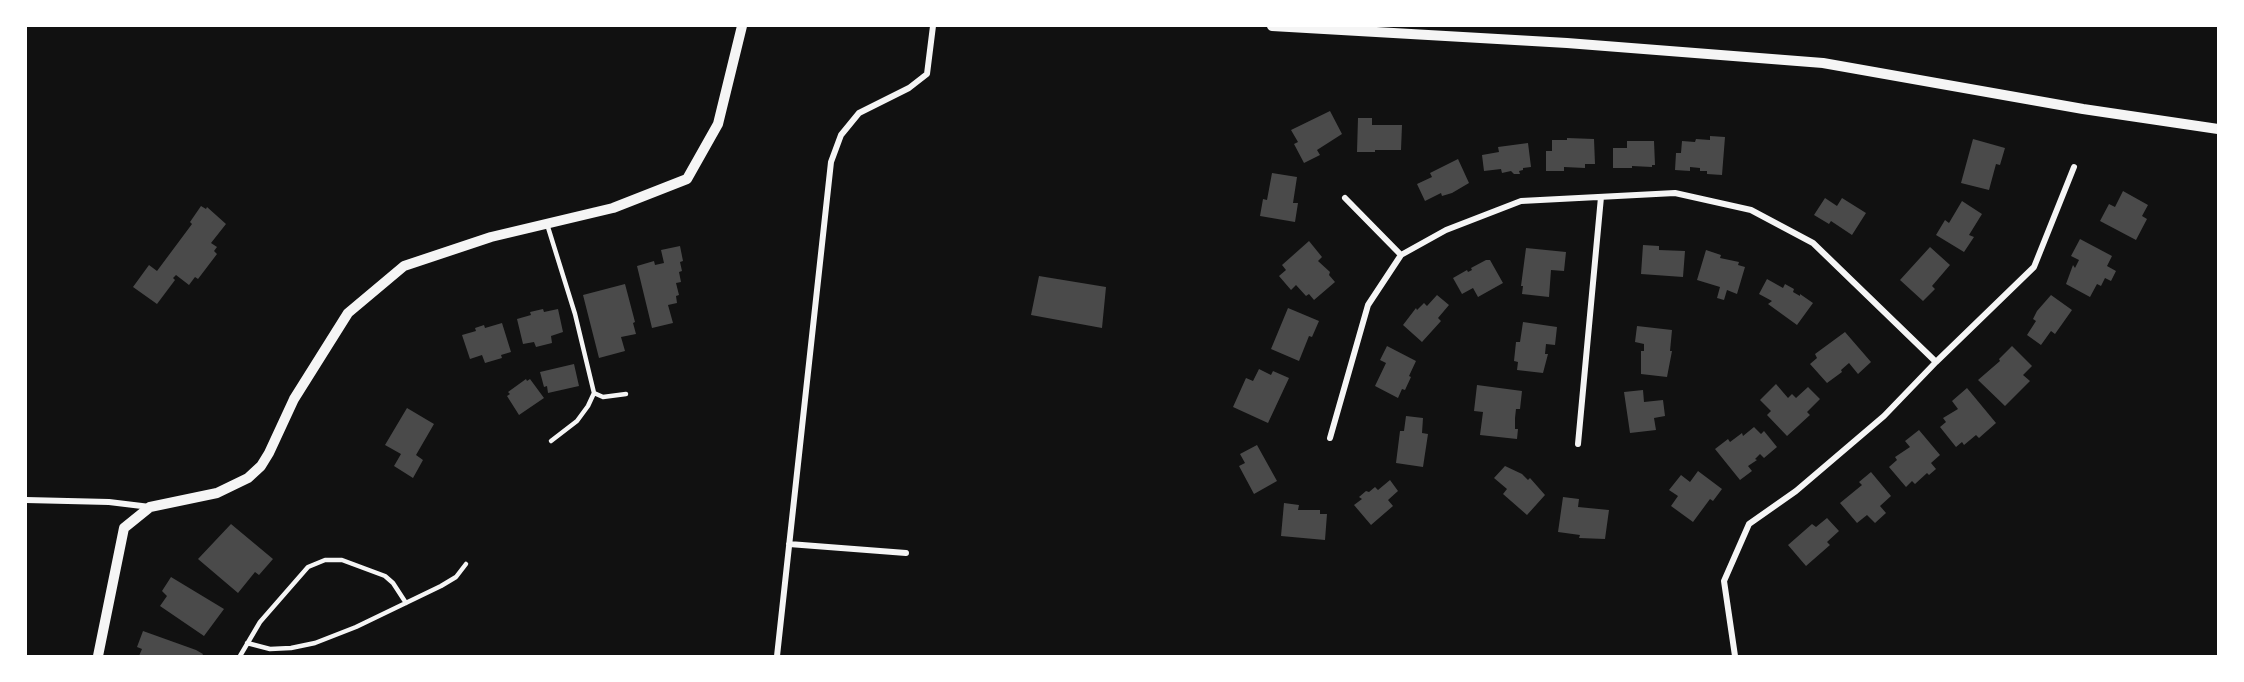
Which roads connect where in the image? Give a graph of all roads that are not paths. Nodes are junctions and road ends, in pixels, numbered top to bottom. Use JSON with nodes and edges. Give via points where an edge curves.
{"nodes":[{"id":1,"x":742,"y":26,"type":"edge"},
{"id":2,"x":933,"y":26,"type":"edge"},
{"id":3,"x":1272,"y":26,"type":"edge"},
{"id":4,"x":2218,"y":129,"type":"edge"},
{"id":5,"x":2074,"y":167,"type":"dead end"},
{"id":6,"x":1601,"y":197,"type":"junction"},
{"id":7,"x":1345,"y":198,"type":"dead end"},
{"id":8,"x":547,"y":224,"type":"junction"},
{"id":9,"x":1401,"y":255,"type":"junction"},
{"id":10,"x":1936,"y":362,"type":"junction"},
{"id":11,"x":594,"y":393,"type":"junction"},
{"id":12,"x":626,"y":393,"type":"dead end"},
{"id":13,"x":1330,"y":438,"type":"dead end"},
{"id":14,"x":550,"y":441,"type":"dead end"},
{"id":15,"x":1578,"y":444,"type":"dead end"},
{"id":16,"x":26,"y":500,"type":"edge"},
{"id":17,"x":150,"y":507,"type":"junction"},
{"id":18,"x":789,"y":544,"type":"junction"},
{"id":19,"x":906,"y":553,"type":"dead end"},
{"id":20,"x":466,"y":564,"type":"dead end"},
{"id":21,"x":406,"y":603,"type":"junction"},
{"id":22,"x":247,"y":644,"type":"junction"},
{"id":23,"x":98,"y":657,"type":"edge"},
{"id":24,"x":240,"y":657,"type":"edge"},
{"id":25,"x":777,"y":657,"type":"edge"},
{"id":26,"x":1735,"y":657,"type":"edge"}],
"edges":[{"from":1,"to":8,"type":"street","via":[[718,124],[687,178],[613,208]]},
{"from":2,"to":18,"type":"street","via":[[927,74],[909,88],[859,113],[841,135],[831,162]]},
{"from":3,"to":4,"type":"street","via":[[1823,63]]},
{"from":5,"to":10,"type":"street","via":[[2034,267]]},
{"from":6,"to":9,"type":"street","via":[[1521,201],[1446,231]]},
{"from":6,"to":10,"type":"street","via":[[1675,193],[1751,210],[1813,243]]},
{"from":6,"to":15,"type":"street"},
{"from":7,"to":9,"type":"street"},
{"from":8,"to":11,"type":"lane"},
{"from":8,"to":17,"type":"street","via":[[491,237],[404,266],[348,313],[294,399],[269,453],[249,478],[216,493]]},
{"from":9,"to":13,"type":"street","via":[[1368,304]]},
{"from":10,"to":26,"type":"street","via":[[1884,416],[1749,524],[1724,581]]},
{"from":11,"to":12,"type":"lane","via":[[603,397]]},
{"from":11,"to":14,"type":"lane","via":[[577,421]]},
{"from":16,"to":17,"type":"street"},
{"from":17,"to":23,"type":"street","via":[[124,528]]},
{"from":18,"to":19,"type":"street"},
{"from":18,"to":25,"type":"street"},
{"from":20,"to":21,"type":"lane","via":[[456,577]]},
{"from":21,"to":22,"type":"lane","via":[[315,643],[270,649]]},
{"from":21,"to":22,"type":"lane","via":[[385,576],[342,560],[325,560],[308,567],[260,622]]},
{"from":22,"to":24,"type":"lane"}]}
